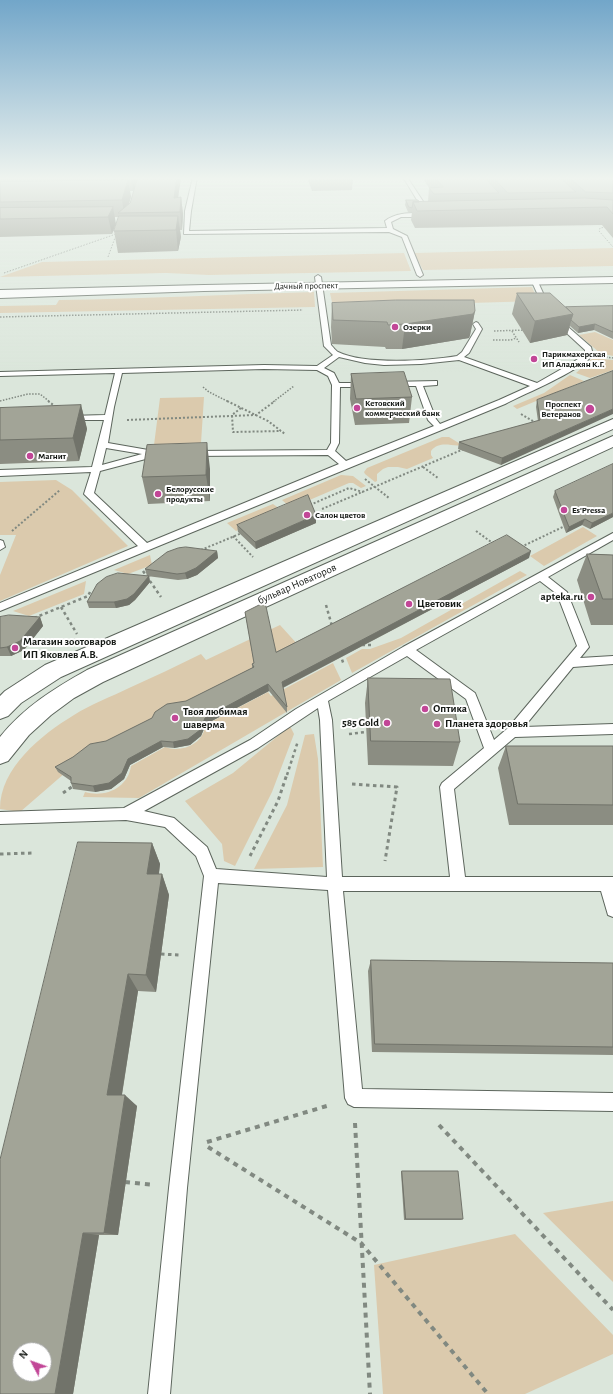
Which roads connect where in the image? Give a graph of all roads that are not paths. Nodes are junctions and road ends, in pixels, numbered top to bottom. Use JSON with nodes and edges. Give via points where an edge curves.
{"nodes":[{"id":1,"x":406,"y":242,"type":"edge"},
{"id":2,"x":420,"y":275,"type":"junction"},
{"id":3,"x":612,"y":279,"type":"edge"},
{"id":4,"x":319,"y":281,"type":"junction"},
{"id":5,"x":535,"y":282,"type":"junction"},
{"id":6,"x":0,"y":283,"type":"edge"},
{"id":7,"x":0,"y":294,"type":"edge"},
{"id":8,"x":476,"y":324,"type":"edge"},
{"id":9,"x":339,"y":354,"type":"junction"},
{"id":10,"x":459,"y":358,"type":"junction"},
{"id":11,"x":319,"y":368,"type":"junction"},
{"id":12,"x":119,"y":372,"type":"junction"},
{"id":13,"x":0,"y":374,"type":"edge"},
{"id":14,"x":419,"y":384,"type":"junction"},
{"id":15,"x":434,"y":384,"type":"dead end"},
{"id":16,"x":336,"y":385,"type":"junction"},
{"id":17,"x":536,"y":385,"type":"junction"},
{"id":18,"x":62,"y":418,"type":"edge"},
{"id":19,"x":108,"y":419,"type":"junction"},
{"id":20,"x":613,"y":422,"type":"edge"},
{"id":21,"x":439,"y":427,"type":"junction"},
{"id":22,"x":613,"y":441,"type":"edge"},
{"id":23,"x":103,"y":446,"type":"junction"},
{"id":24,"x":330,"y":452,"type":"junction"},
{"id":25,"x":186,"y":454,"type":"edge"},
{"id":26,"x":345,"y":464,"type":"junction"},
{"id":27,"x":96,"y":469,"type":"junction"},
{"id":28,"x":0,"y":473,"type":"edge"},
{"id":29,"x":613,"y":536,"type":"edge"},
{"id":30,"x":0,"y":543,"type":"edge"},
{"id":31,"x":0,"y":547,"type":"edge"},
{"id":32,"x":146,"y":548,"type":"junction"},
{"id":33,"x":541,"y":576,"type":"junction"},
{"id":34,"x":0,"y":607,"type":"edge"},
{"id":35,"x":407,"y":650,"type":"junction"},
{"id":36,"x":613,"y":660,"type":"edge"},
{"id":37,"x":570,"y":663,"type":"junction"},
{"id":38,"x":322,"y":699,"type":"junction"},
{"id":39,"x":0,"y":710,"type":"edge"},
{"id":40,"x":613,"y":729,"type":"edge"},
{"id":41,"x":512,"y":732,"type":"junction"},
{"id":42,"x":491,"y":749,"type":"junction"},
{"id":43,"x":0,"y":754,"type":"edge"},
{"id":44,"x":126,"y":814,"type":"junction"},
{"id":45,"x":0,"y":818,"type":"edge"},
{"id":46,"x":211,"y":876,"type":"junction"},
{"id":47,"x":458,"y":883,"type":"junction"},
{"id":48,"x":335,"y":884,"type":"junction"},
{"id":49,"x":609,"y":884,"type":"edge"},
{"id":50,"x":613,"y":910,"type":"edge"},
{"id":51,"x":613,"y":1102,"type":"edge"},
{"id":52,"x":159,"y":1394,"type":"edge"}],
"edges":[{"from":1,"to":2,"type":"lane"},
{"from":2,"to":3,"type":"main road","name":"Дачный проспект"},
{"from":2,"to":4,"type":"main road","name":"Дачный проспект"},
{"from":3,"to":5,"type":"main road","name":"Дачный проспект"},
{"from":4,"to":5,"type":"main road","name":"Дачный проспект"},
{"from":4,"to":6,"type":"main road","name":"Дачный проспект"},
{"from":4,"to":7,"type":"main road","name":"Дачный проспект"},
{"from":4,"to":9,"type":"lane","via":[[328,346]]},
{"from":5,"to":17,"type":"lane","via":[[550,314],[588,349],[589,355]]},
{"from":8,"to":10,"type":"lane","via":[[479,329]]},
{"from":9,"to":10,"type":"lane","via":[[380,363]]},
{"from":9,"to":11,"type":"lane"},
{"from":10,"to":17,"type":"lane"},
{"from":11,"to":12,"type":"lane","via":[[264,367]]},
{"from":11,"to":16,"type":"lane","via":[[331,375]]},
{"from":12,"to":13,"type":"lane"},
{"from":12,"to":19,"type":"lane"},
{"from":14,"to":15,"type":"lane"},
{"from":14,"to":16,"type":"lane"},
{"from":14,"to":21,"type":"lane","via":[[432,420]]},
{"from":16,"to":24,"type":"lane","via":[[335,443]]},
{"from":17,"to":21,"type":"lane","via":[[502,402]]},
{"from":18,"to":19,"type":"lane"},
{"from":19,"to":23,"type":"lane"},
{"from":20,"to":39,"type":"main road","name":"бульвар Новаторов","via":[[53,671],[13,697]]},
{"from":21,"to":26,"type":"lane"},
{"from":22,"to":43,"type":"main road","name":"бульвар Новаторов","via":[[95,676],[38,711],[14,735]]},
{"from":23,"to":27,"type":"lane"},
{"from":23,"to":27,"type":"lane","via":[[158,454]]},
{"from":24,"to":25,"type":"lane"},
{"from":24,"to":26,"type":"lane"},
{"from":26,"to":32,"type":"lane"},
{"from":27,"to":28,"type":"lane"},
{"from":27,"to":32,"type":"lane","via":[[89,494]]},
{"from":29,"to":33,"type":"lane"},
{"from":30,"to":31,"type":"lane"},
{"from":32,"to":34,"type":"lane"},
{"from":33,"to":35,"type":"lane"},
{"from":33,"to":37,"type":"lane","via":[[562,592],[583,647]]},
{"from":35,"to":38,"type":"lane"},
{"from":35,"to":42,"type":"lane","via":[[471,696]]},
{"from":36,"to":37,"type":"lane"},
{"from":37,"to":41,"type":"lane"},
{"from":38,"to":44,"type":"lane","via":[[254,744]]},
{"from":38,"to":48,"type":"lane","via":[[326,720]]},
{"from":40,"to":41,"type":"lane"},
{"from":41,"to":42,"type":"lane"},
{"from":42,"to":47,"type":"lane","via":[[447,787]]},
{"from":44,"to":45,"type":"lane"},
{"from":44,"to":46,"type":"lane","via":[[169,822],[202,852]]},
{"from":46,"to":48,"type":"lane"},
{"from":46,"to":52,"type":"lane"},
{"from":47,"to":48,"type":"lane"},
{"from":47,"to":49,"type":"lane"},
{"from":48,"to":51,"type":"lane","via":[[354,1098]]},
{"from":49,"to":50,"type":"lane"}]}
